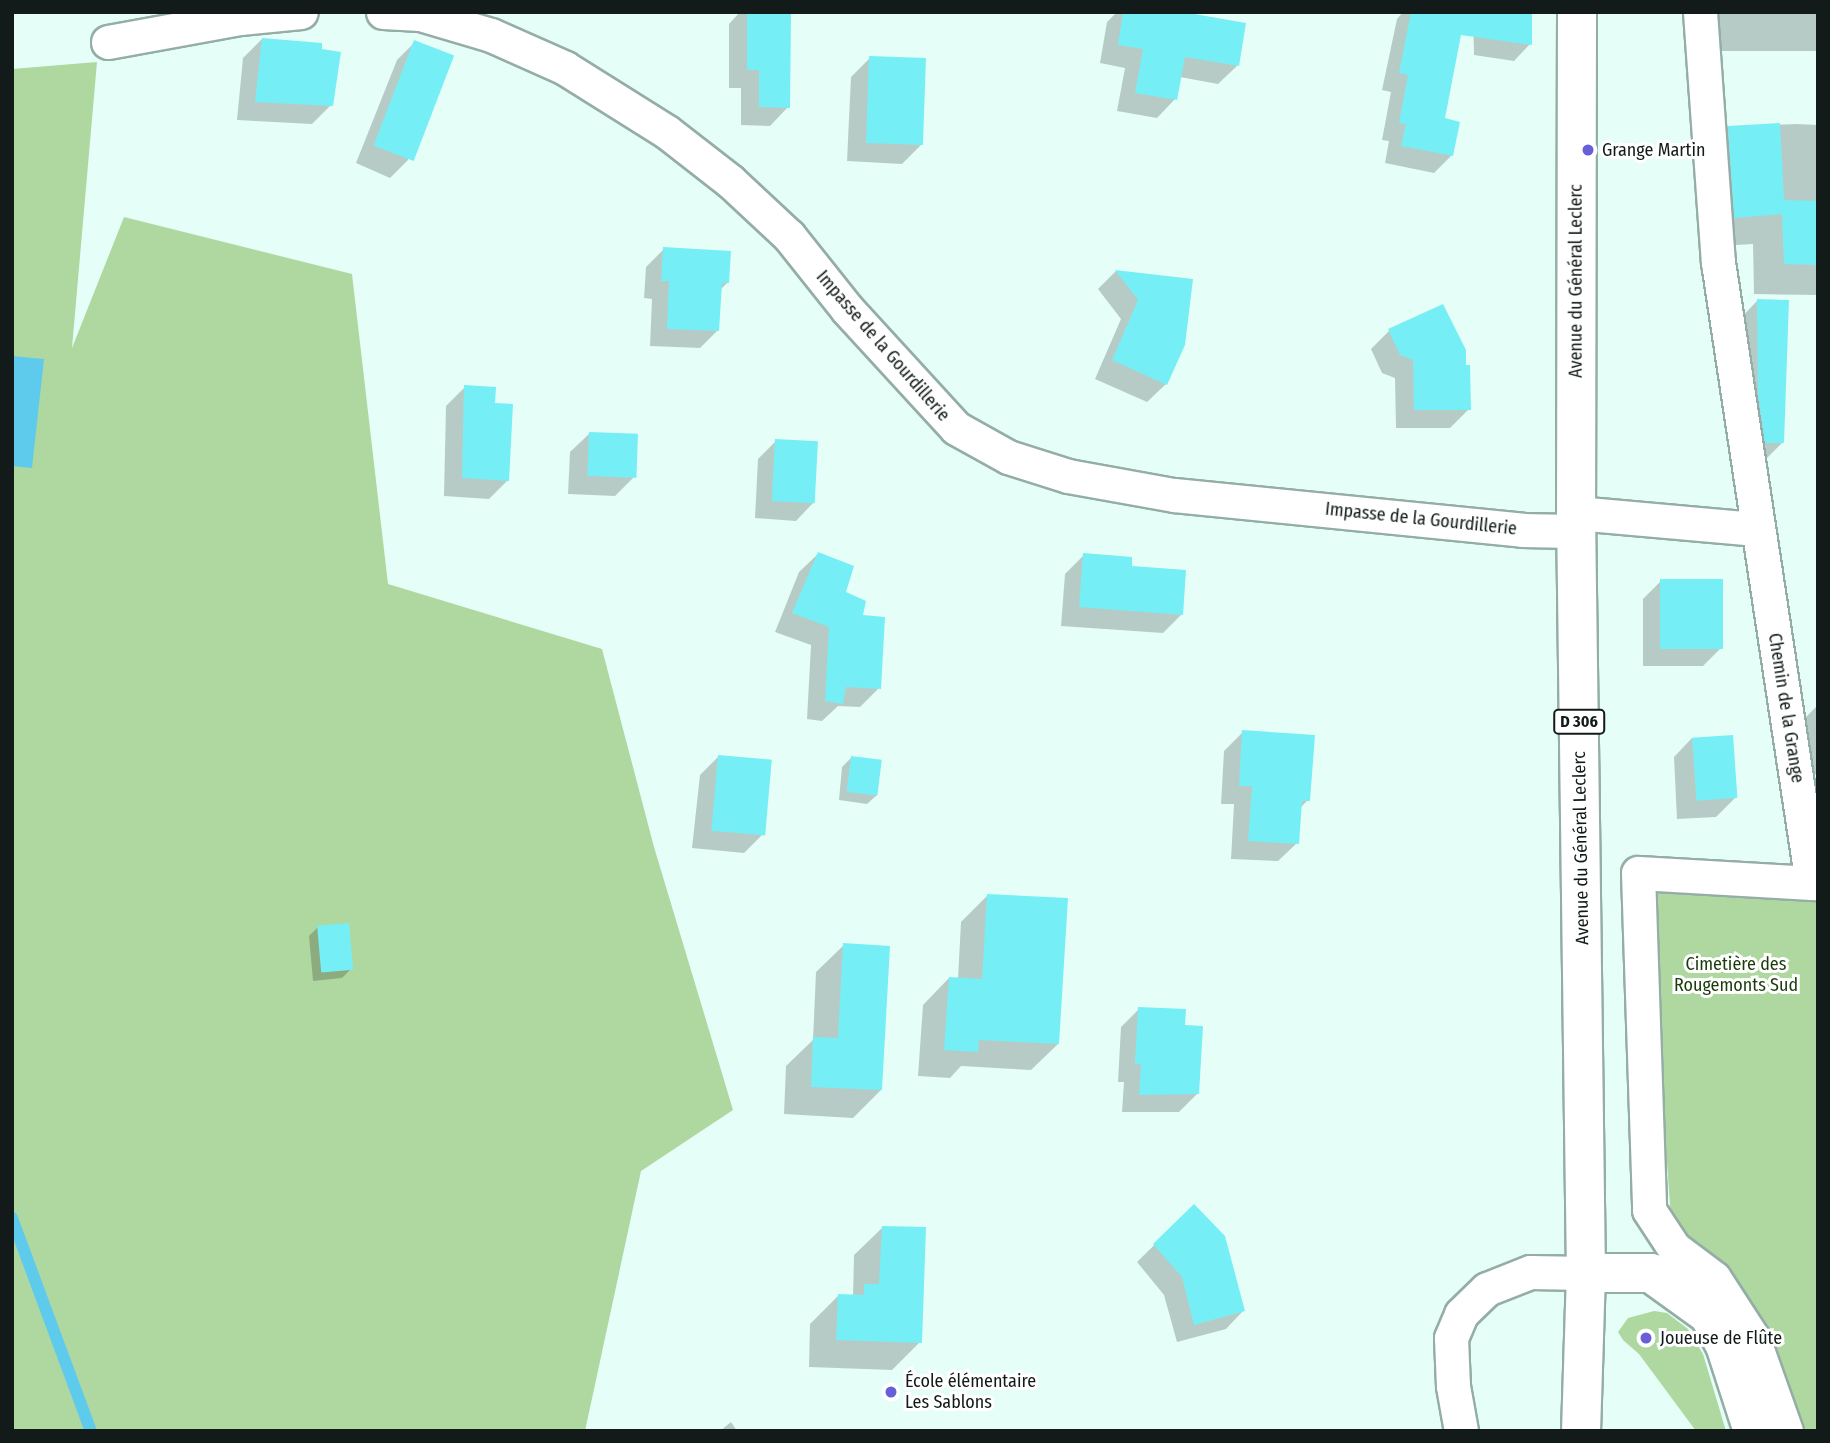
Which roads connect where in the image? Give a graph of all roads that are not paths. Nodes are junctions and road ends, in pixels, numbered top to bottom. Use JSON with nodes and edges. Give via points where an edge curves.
{"nodes":[{"id":1,"x":302,"y":12,"type":"edge"},
{"id":2,"x":383,"y":12,"type":"edge"},
{"id":3,"x":1577,"y":12,"type":"edge"},
{"id":4,"x":1700,"y":12,"type":"edge"},
{"id":5,"x":108,"y":42,"type":"dead end"},
{"id":6,"x":1576,"y":522,"type":"junction"},
{"id":7,"x":1757,"y":529,"type":"junction"},
{"id":8,"x":1586,"y":1273,"type":"junction"},
{"id":9,"x":1461,"y":1431,"type":"edge"},
{"id":10,"x":1581,"y":1431,"type":"edge"},
{"id":11,"x":1753,"y":1431,"type":"edge"},
{"id":12,"x":1786,"y":1431,"type":"edge"}],
"edges":[{"from":1,"to":5,"type":"street","via":[[240,18]]},
{"from":2,"to":6,"type":"street","name":"Impasse de la Gourdillerie","via":[[420,14],[491,35],[565,68],[667,132],[730,181],[789,236],[847,309],[956,428],[1008,457],[1068,476],[1174,495],[1522,530]]},
{"from":3,"to":6,"type":"main road","name":"Avenue du Général Leclerc","number":"D 306"},
{"from":4,"to":7,"type":"street","name":"Chemin de la Grange","via":[[1718,262]]},
{"from":6,"to":7,"type":"street","name":"Impasse de la Gourdillerie"},
{"from":6,"to":8,"type":"main road","name":"Avenue du Général Leclerc","number":"D 306"},
{"from":7,"to":12,"type":"street","name":"Chemin de la Grange","via":[[1812,883],[1638,873],[1638,886],[1649,1210],[1674,1248],[1714,1278],[1753,1338]]},
{"from":8,"to":9,"type":"street","via":[[1530,1272],[1487,1289],[1461,1314],[1451,1338],[1452,1386]]},
{"from":8,"to":10,"type":"main road","name":"Avenue du Général Leclerc","number":"D 306"},
{"from":8,"to":11,"type":"main road","via":[[1651,1273],[1709,1315],[1725,1345]]}]}
